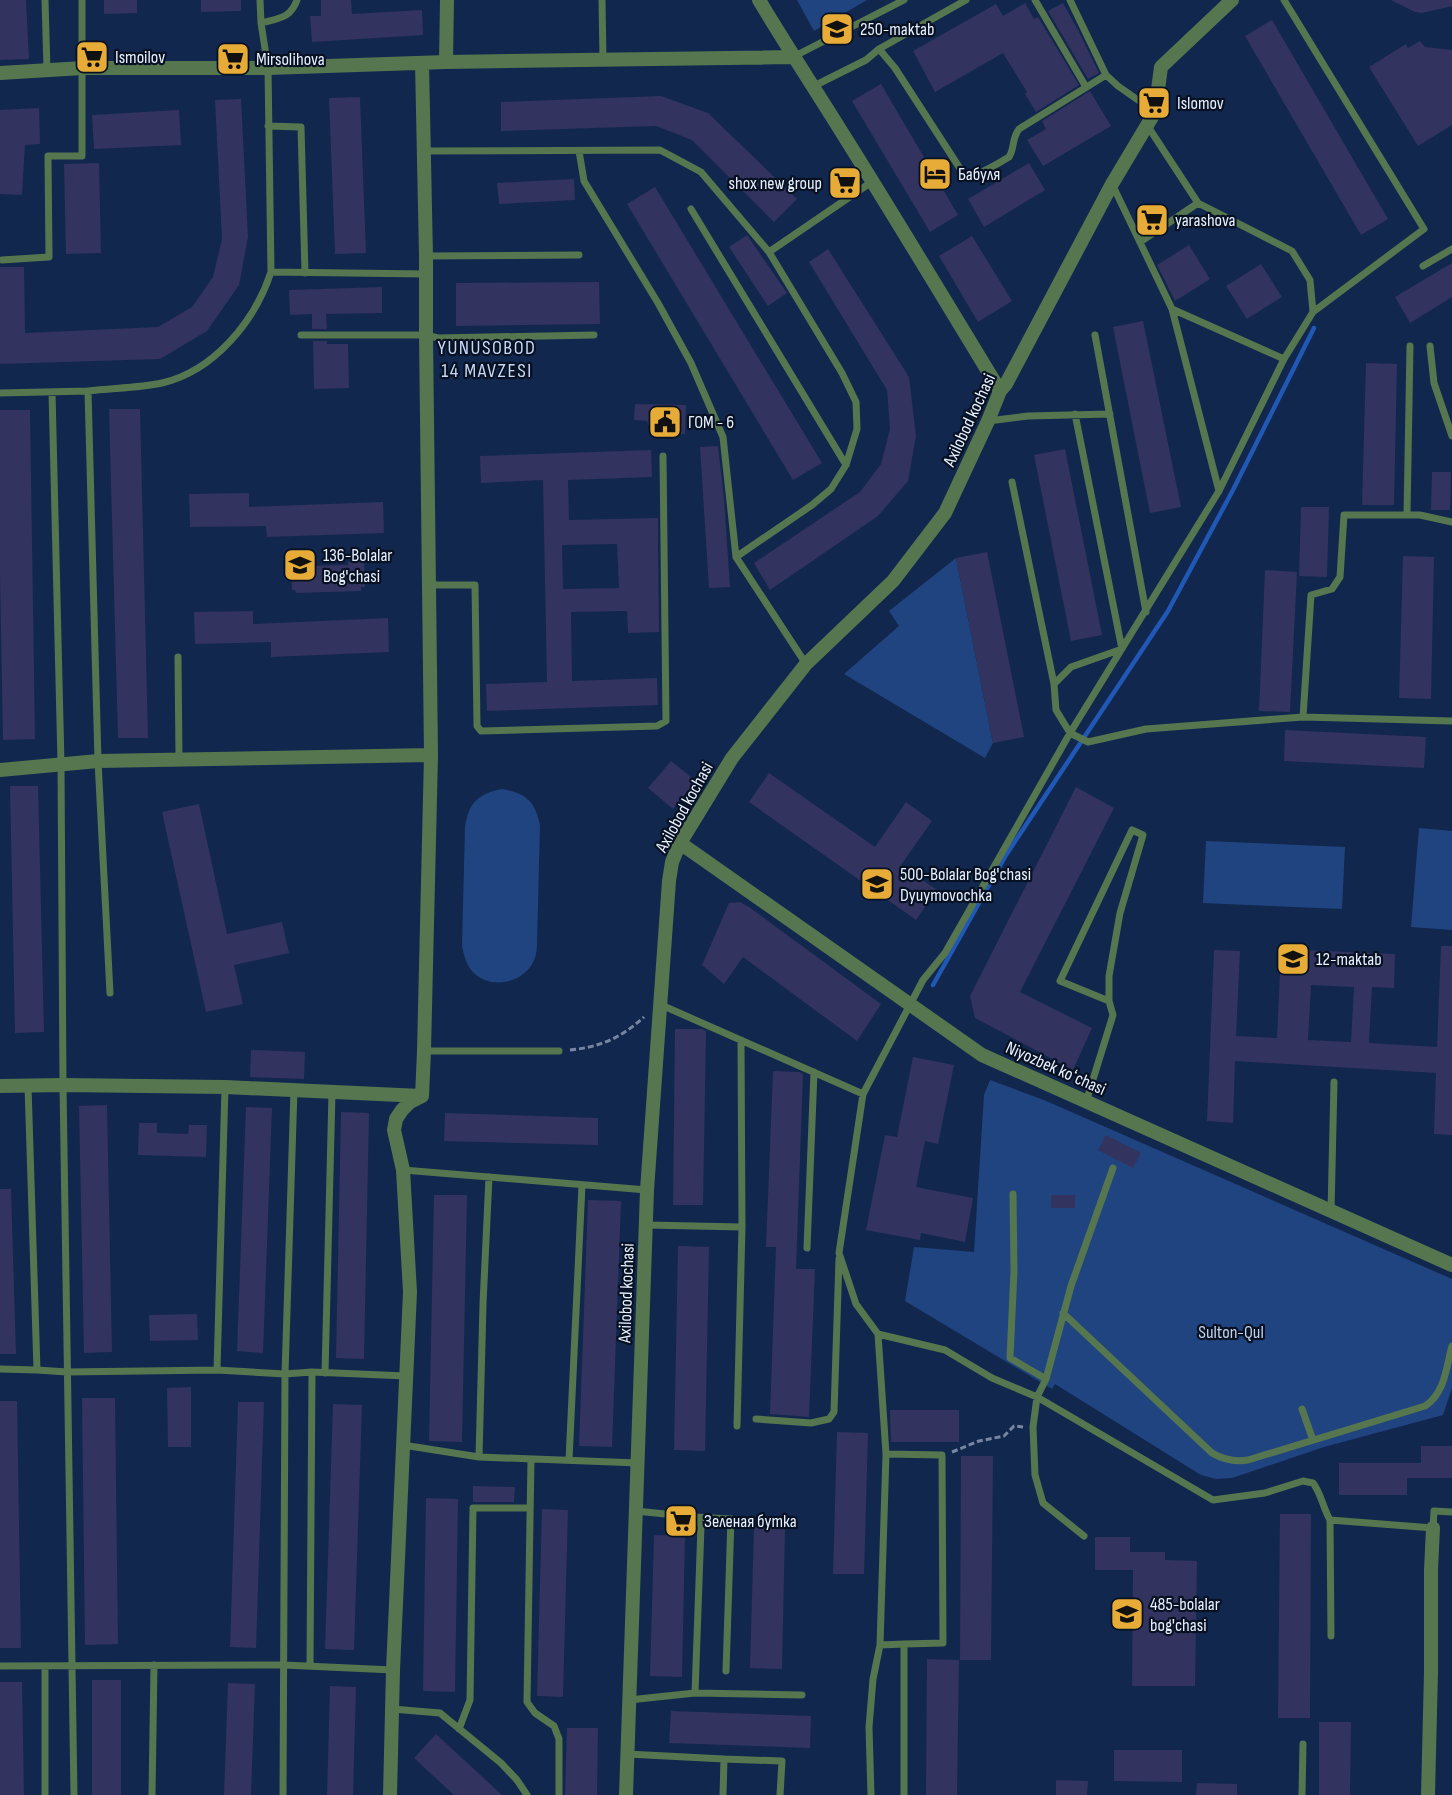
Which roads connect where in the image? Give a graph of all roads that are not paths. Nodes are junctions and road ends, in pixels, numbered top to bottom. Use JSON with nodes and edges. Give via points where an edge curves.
{"nodes":[{"id":1,"x":45,"y":0,"type":"edge"},
{"id":2,"x":82,"y":0,"type":"edge"},
{"id":3,"x":260,"y":0,"type":"edge"},
{"id":4,"x":297,"y":0,"type":"edge"},
{"id":5,"x":447,"y":0,"type":"edge"},
{"id":6,"x":602,"y":0,"type":"edge"},
{"id":7,"x":759,"y":0,"type":"edge"},
{"id":8,"x":904,"y":0,"type":"edge"},
{"id":9,"x":966,"y":0,"type":"edge"},
{"id":10,"x":1035,"y":0,"type":"edge"},
{"id":11,"x":1070,"y":0,"type":"edge"},
{"id":12,"x":1232,"y":0,"type":"edge"},
{"id":13,"x":1284,"y":0,"type":"edge"},
{"id":14,"x":261,"y":23,"type":"junction"},
{"id":15,"x":879,"y":49,"type":"junction"},
{"id":16,"x":793,"y":57,"type":"junction"},
{"id":17,"x":603,"y":60,"type":"junction"},
{"id":18,"x":422,"y":63,"type":"junction"},
{"id":19,"x":446,"y":63,"type":"junction"},
{"id":20,"x":83,"y":68,"type":"junction"},
{"id":21,"x":268,"y":68,"type":"junction"},
{"id":22,"x":47,"y":70,"type":"junction"},
{"id":23,"x":0,"y":73,"type":"edge"},
{"id":24,"x":1106,"y":75,"type":"junction"},
{"id":25,"x":814,"y":86,"type":"junction"},
{"id":26,"x":1086,"y":87,"type":"junction"},
{"id":27,"x":1155,"y":112,"type":"junction"},
{"id":28,"x":1147,"y":125,"type":"junction"},
{"id":29,"x":268,"y":126,"type":"junction"},
{"id":30,"x":424,"y":151,"type":"junction"},
{"id":31,"x":579,"y":151,"type":"junction"},
{"id":32,"x":873,"y":181,"type":"junction"},
{"id":33,"x":1112,"y":184,"type":"junction"},
{"id":34,"x":1198,"y":203,"type":"junction"},
{"id":35,"x":691,"y":209,"type":"dead end"},
{"id":36,"x":1140,"y":242,"type":"junction"},
{"id":37,"x":1452,"y":249,"type":"edge"},
{"id":38,"x":769,"y":252,"type":"junction"},
{"id":39,"x":579,"y":255,"type":"dead end"},
{"id":40,"x":426,"y":256,"type":"junction"},
{"id":41,"x":2,"y":260,"type":"dead end"},
{"id":42,"x":1423,"y":266,"type":"dead end"},
{"id":43,"x":271,"y":273,"type":"junction"},
{"id":44,"x":305,"y":273,"type":"junction"},
{"id":45,"x":426,"y":274,"type":"junction"},
{"id":46,"x":1172,"y":309,"type":"junction"},
{"id":47,"x":1312,"y":312,"type":"junction"},
{"id":48,"x":301,"y":335,"type":"dead end"},
{"id":49,"x":426,"y":335,"type":"junction"},
{"id":50,"x":594,"y":335,"type":"dead end"},
{"id":51,"x":1095,"y":335,"type":"dead end"},
{"id":52,"x":1410,"y":346,"type":"dead end"},
{"id":53,"x":1430,"y":346,"type":"dead end"},
{"id":54,"x":1284,"y":358,"type":"junction"},
{"id":55,"x":88,"y":391,"type":"junction"},
{"id":56,"x":1000,"y":391,"type":"junction"},
{"id":57,"x":52,"y":392,"type":"junction"},
{"id":58,"x":0,"y":393,"type":"edge"},
{"id":59,"x":1075,"y":414,"type":"junction"},
{"id":60,"x":1110,"y":414,"type":"junction"},
{"id":61,"x":988,"y":421,"type":"junction"},
{"id":62,"x":1452,"y":436,"type":"edge"},
{"id":63,"x":663,"y":456,"type":"dead end"},
{"id":64,"x":846,"y":465,"type":"junction"},
{"id":65,"x":1012,"y":482,"type":"dead end"},
{"id":66,"x":1219,"y":491,"type":"junction"},
{"id":67,"x":1407,"y":515,"type":"junction"},
{"id":68,"x":1452,"y":522,"type":"edge"},
{"id":69,"x":736,"y":557,"type":"junction"},
{"id":70,"x":429,"y":584,"type":"junction"},
{"id":71,"x":1146,"y":612,"type":"junction"},
{"id":72,"x":1122,"y":649,"type":"junction"},
{"id":73,"x":178,"y":657,"type":"dead end"},
{"id":74,"x":806,"y":664,"type":"junction"},
{"id":75,"x":1054,"y":684,"type":"junction"},
{"id":76,"x":1303,"y":717,"type":"junction"},
{"id":77,"x":1452,"y":721,"type":"edge"},
{"id":78,"x":1070,"y":733,"type":"junction"},
{"id":79,"x":431,"y":755,"type":"junction"},
{"id":80,"x":179,"y":759,"type":"junction"},
{"id":81,"x":99,"y":761,"type":"junction"},
{"id":82,"x":61,"y":764,"type":"junction"},
{"id":83,"x":0,"y":770,"type":"edge"},
{"id":84,"x":680,"y":843,"type":"junction"},
{"id":85,"x":110,"y":993,"type":"dead end"},
{"id":86,"x":1109,"y":1001,"type":"junction"},
{"id":87,"x":659,"y":1004,"type":"junction"},
{"id":88,"x":909,"y":1005,"type":"junction"},
{"id":89,"x":741,"y":1040,"type":"junction"},
{"id":90,"x":424,"y":1052,"type":"junction"},
{"id":91,"x":559,"y":1052,"type":"road end"},
{"id":92,"x":814,"y":1072,"type":"junction"},
{"id":93,"x":1334,"y":1082,"type":"dead end"},
{"id":94,"x":63,"y":1085,"type":"junction"},
{"id":95,"x":0,"y":1086,"type":"edge"},
{"id":96,"x":28,"y":1086,"type":"junction"},
{"id":97,"x":225,"y":1086,"type":"junction"},
{"id":98,"x":294,"y":1090,"type":"junction"},
{"id":99,"x":332,"y":1093,"type":"junction"},
{"id":100,"x":863,"y":1094,"type":"junction"},
{"id":101,"x":422,"y":1096,"type":"junction"},
{"id":102,"x":1086,"y":1102,"type":"junction"},
{"id":103,"x":1113,"y":1168,"type":"dead end"},
{"id":104,"x":403,"y":1170,"type":"junction"},
{"id":105,"x":489,"y":1177,"type":"junction"},
{"id":106,"x":582,"y":1185,"type":"junction"},
{"id":107,"x":647,"y":1190,"type":"junction"},
{"id":108,"x":1013,"y":1194,"type":"dead end"},
{"id":109,"x":1331,"y":1211,"type":"junction"},
{"id":110,"x":646,"y":1225,"type":"junction"},
{"id":111,"x":742,"y":1227,"type":"junction"},
{"id":112,"x":807,"y":1248,"type":"dead end"},
{"id":113,"x":839,"y":1253,"type":"junction"},
{"id":114,"x":1452,"y":1265,"type":"edge"},
{"id":115,"x":1063,"y":1313,"type":"junction"},
{"id":116,"x":878,"y":1334,"type":"junction"},
{"id":117,"x":1452,"y":1346,"type":"edge"},
{"id":118,"x":0,"y":1369,"type":"edge"},
{"id":119,"x":37,"y":1370,"type":"junction"},
{"id":120,"x":217,"y":1370,"type":"junction"},
{"id":121,"x":67,"y":1372,"type":"junction"},
{"id":122,"x":312,"y":1372,"type":"junction"},
{"id":123,"x":325,"y":1373,"type":"junction"},
{"id":124,"x":285,"y":1374,"type":"junction"},
{"id":125,"x":406,"y":1376,"type":"junction"},
{"id":126,"x":1046,"y":1380,"type":"junction"},
{"id":127,"x":1037,"y":1397,"type":"junction"},
{"id":128,"x":1302,"y":1409,"type":"dead end"},
{"id":129,"x":756,"y":1419,"type":"dead end"},
{"id":130,"x":737,"y":1426,"type":"dead end"},
{"id":131,"x":1313,"y":1440,"type":"junction"},
{"id":132,"x":404,"y":1445,"type":"junction"},
{"id":133,"x":886,"y":1454,"type":"junction"},
{"id":134,"x":479,"y":1457,"type":"junction"},
{"id":135,"x":531,"y":1459,"type":"junction"},
{"id":136,"x":569,"y":1460,"type":"junction"},
{"id":137,"x":638,"y":1463,"type":"junction"},
{"id":138,"x":530,"y":1508,"type":"junction"},
{"id":139,"x":636,"y":1511,"type":"junction"},
{"id":140,"x":1452,"y":1512,"type":"edge"},
{"id":141,"x":694,"y":1517,"type":"junction"},
{"id":142,"x":1330,"y":1520,"type":"junction"},
{"id":143,"x":1433,"y":1528,"type":"junction"},
{"id":144,"x":1084,"y":1536,"type":"dead end"},
{"id":145,"x":1331,"y":1636,"type":"dead end"},
{"id":146,"x":880,"y":1644,"type":"junction"},
{"id":147,"x":904,"y":1644,"type":"junction"},
{"id":148,"x":73,"y":1665,"type":"junction"},
{"id":149,"x":154,"y":1665,"type":"junction"},
{"id":150,"x":284,"y":1665,"type":"junction"},
{"id":151,"x":310,"y":1665,"type":"junction"},
{"id":152,"x":0,"y":1666,"type":"edge"},
{"id":153,"x":45,"y":1666,"type":"junction"},
{"id":154,"x":393,"y":1670,"type":"junction"},
{"id":155,"x":726,"y":1671,"type":"dead end"},
{"id":156,"x":695,"y":1693,"type":"junction"},
{"id":157,"x":802,"y":1695,"type":"dead end"},
{"id":158,"x":629,"y":1700,"type":"junction"},
{"id":159,"x":392,"y":1709,"type":"junction"},
{"id":160,"x":459,"y":1729,"type":"junction"},
{"id":161,"x":1303,"y":1744,"type":"dead end"},
{"id":162,"x":627,"y":1754,"type":"junction"},
{"id":163,"x":724,"y":1759,"type":"junction"},
{"id":164,"x":45,"y":1795,"type":"edge"},
{"id":165,"x":74,"y":1795,"type":"edge"},
{"id":166,"x":152,"y":1795,"type":"edge"},
{"id":167,"x":283,"y":1795,"type":"edge"},
{"id":168,"x":390,"y":1795,"type":"edge"},
{"id":169,"x":527,"y":1795,"type":"edge"},
{"id":170,"x":559,"y":1795,"type":"edge"},
{"id":171,"x":626,"y":1795,"type":"edge"},
{"id":172,"x":723,"y":1795,"type":"edge"},
{"id":173,"x":780,"y":1795,"type":"edge"},
{"id":174,"x":871,"y":1795,"type":"edge"},
{"id":175,"x":904,"y":1795,"type":"edge"},
{"id":176,"x":1302,"y":1795,"type":"edge"},
{"id":177,"x":1428,"y":1795,"type":"edge"}],
"edges":[{"from":1,"to":22,"type":"lane"},
{"from":2,"to":20,"type":"lane"},
{"from":3,"to":14,"type":"lane"},
{"from":4,"to":14,"type":"lane","via":[[293,11],[285,17]]},
{"from":5,"to":19,"type":"street"},
{"from":6,"to":17,"type":"lane"},
{"from":7,"to":16,"type":"street"},
{"from":8,"to":16,"type":"lane"},
{"from":9,"to":15,"type":"lane"},
{"from":10,"to":26,"type":"lane"},
{"from":11,"to":24,"type":"lane"},
{"from":12,"to":27,"type":"street","name":"Axilobod kochasi","via":[[1161,67]]},
{"from":13,"to":47,"type":"lane","via":[[1424,229]]},
{"from":14,"to":21,"type":"lane"},
{"from":15,"to":25,"type":"lane","via":[[866,60]]},
{"from":15,"to":26,"type":"lane","via":[[964,174],[970,176],[1009,157],[1019,129]]},
{"from":16,"to":17,"type":"street"},
{"from":16,"to":25,"type":"street"},
{"from":17,"to":19,"type":"street"},
{"from":18,"to":19,"type":"street"},
{"from":18,"to":21,"type":"street"},
{"from":18,"to":30,"type":"street"},
{"from":20,"to":21,"type":"street"},
{"from":20,"to":22,"type":"street"},
{"from":20,"to":41,"type":"lane","via":[[82,156],[48,156],[49,257]]},
{"from":21,"to":29,"type":"lane"},
{"from":22,"to":23,"type":"street"},
{"from":24,"to":26,"type":"lane"},
{"from":24,"to":27,"type":"lane"},
{"from":25,"to":32,"type":"street"},
{"from":27,"to":28,"type":"street","name":"Axilobod kochasi"},
{"from":28,"to":33,"type":"street","name":"Axilobod kochasi"},
{"from":28,"to":34,"type":"lane"},
{"from":29,"to":43,"type":"lane"},
{"from":29,"to":44,"type":"lane","via":[[301,127]]},
{"from":30,"to":31,"type":"lane"},
{"from":30,"to":40,"type":"street"},
{"from":31,"to":38,"type":"lane","via":[[660,150],[701,172]]},
{"from":31,"to":69,"type":"lane","via":[[584,181],[692,363],[723,437]]},
{"from":32,"to":38,"type":"lane"},
{"from":32,"to":56,"type":"street"},
{"from":33,"to":36,"type":"lane"},
{"from":33,"to":56,"type":"street","name":"Axilobod kochasi"},
{"from":34,"to":36,"type":"lane"},
{"from":34,"to":47,"type":"lane","via":[[1292,251],[1310,280]]},
{"from":35,"to":64,"type":"lane"},
{"from":36,"to":46,"type":"lane"},
{"from":37,"to":42,"type":"lane"},
{"from":38,"to":64,"type":"lane","via":[[855,402],[857,429]]},
{"from":39,"to":40,"type":"lane"},
{"from":40,"to":45,"type":"street"},
{"from":43,"to":44,"type":"lane"},
{"from":43,"to":55,"type":"lane","via":[[266,290],[240,332],[199,366],[161,383]]},
{"from":44,"to":45,"type":"lane"},
{"from":45,"to":49,"type":"street"},
{"from":46,"to":54,"type":"lane"},
{"from":46,"to":66,"type":"lane"},
{"from":47,"to":54,"type":"lane"},
{"from":48,"to":49,"type":"lane"},
{"from":49,"to":50,"type":"lane"},
{"from":49,"to":70,"type":"street"},
{"from":51,"to":60,"type":"lane"},
{"from":52,"to":67,"type":"lane"},
{"from":53,"to":62,"type":"lane","via":[[1434,383]]},
{"from":54,"to":66,"type":"lane"},
{"from":55,"to":57,"type":"lane"},
{"from":55,"to":81,"type":"lane"},
{"from":56,"to":61,"type":"street","name":"Axilobod kochasi"},
{"from":57,"to":58,"type":"lane"},
{"from":57,"to":82,"type":"lane"},
{"from":59,"to":60,"type":"lane"},
{"from":59,"to":61,"type":"lane"},
{"from":59,"to":72,"type":"lane"},
{"from":60,"to":71,"type":"lane"},
{"from":61,"to":74,"type":"street","name":"Axilobod kochasi","via":[[945,513],[892,581]]},
{"from":63,"to":70,"type":"lane","via":[[666,721],[657,726],[481,731],[477,726],[476,585]]},
{"from":64,"to":69,"type":"lane","via":[[831,489],[812,505]]},
{"from":65,"to":75,"type":"lane"},
{"from":66,"to":71,"type":"lane"},
{"from":67,"to":68,"type":"lane"},
{"from":67,"to":76,"type":"lane","via":[[1344,515],[1340,578],[1332,589],[1311,595]]},
{"from":69,"to":74,"type":"lane"},
{"from":70,"to":79,"type":"street"},
{"from":71,"to":72,"type":"lane"},
{"from":72,"to":75,"type":"lane","via":[[1071,667]]},
{"from":72,"to":78,"type":"lane"},
{"from":73,"to":80,"type":"lane"},
{"from":74,"to":84,"type":"street","name":"Axilobod kochasi","via":[[732,758]]},
{"from":75,"to":78,"type":"lane","via":[[1056,710]]},
{"from":76,"to":77,"type":"lane"},
{"from":76,"to":78,"type":"lane","via":[[1146,729],[1088,742]]},
{"from":78,"to":88,"type":"lane","via":[[945,952]]},
{"from":79,"to":80,"type":"street"},
{"from":79,"to":90,"type":"street"},
{"from":80,"to":81,"type":"street"},
{"from":81,"to":82,"type":"street"},
{"from":81,"to":85,"type":"lane"},
{"from":82,"to":83,"type":"street"},
{"from":82,"to":94,"type":"lane"},
{"from":84,"to":87,"type":"street","name":"Axilobod kochasi","via":[[669,881]]},
{"from":84,"to":88,"type":"street","name":"Niyozbek koʻchasi"},
{"from":86,"to":86,"type":"lane","via":[[1120,913],[1143,835],[1132,830],[1060,981]]},
{"from":86,"to":102,"type":"lane","via":[[1113,1015]]},
{"from":87,"to":89,"type":"lane"},
{"from":87,"to":107,"type":"street","name":"Axilobod kochasi"},
{"from":88,"to":100,"type":"lane"},
{"from":88,"to":102,"type":"street","name":"Niyozbek koʻchasi","via":[[982,1055]]},
{"from":89,"to":92,"type":"lane"},
{"from":89,"to":111,"type":"lane"},
{"from":90,"to":91,"type":"lane"},
{"from":90,"to":101,"type":"street"},
{"from":92,"to":100,"type":"lane"},
{"from":92,"to":112,"type":"lane"},
{"from":93,"to":109,"type":"lane"},
{"from":94,"to":96,"type":"street"},
{"from":94,"to":97,"type":"street"},
{"from":94,"to":121,"type":"lane"},
{"from":95,"to":96,"type":"street"},
{"from":96,"to":119,"type":"lane"},
{"from":97,"to":98,"type":"street"},
{"from":97,"to":120,"type":"lane"},
{"from":98,"to":99,"type":"street"},
{"from":98,"to":124,"type":"lane"},
{"from":99,"to":101,"type":"street"},
{"from":99,"to":123,"type":"lane"},
{"from":100,"to":113,"type":"lane"},
{"from":101,"to":104,"type":"street","via":[[410,1102],[396,1119],[394,1130]]},
{"from":102,"to":109,"type":"street","name":"Niyozbek koʻchasi"},
{"from":103,"to":115,"type":"lane"},
{"from":104,"to":105,"type":"lane"},
{"from":104,"to":125,"type":"street","via":[[410,1292]]},
{"from":105,"to":106,"type":"lane"},
{"from":105,"to":134,"type":"lane"},
{"from":106,"to":107,"type":"lane"},
{"from":106,"to":136,"type":"lane"},
{"from":107,"to":110,"type":"street","name":"Axilobod kochasi"},
{"from":108,"to":126,"type":"lane","via":[[1010,1358]]},
{"from":109,"to":114,"type":"street","name":"Niyozbek koʻchasi"},
{"from":110,"to":111,"type":"lane"},
{"from":110,"to":137,"type":"street","name":"Axilobod kochasi"},
{"from":111,"to":130,"type":"lane"},
{"from":113,"to":116,"type":"lane","via":[[856,1304]]},
{"from":113,"to":129,"type":"lane","via":[[834,1412],[829,1419],[811,1423]]},
{"from":115,"to":126,"type":"lane"},
{"from":115,"to":131,"type":"lane","via":[[1212,1454],[1229,1460],[1248,1460]]},
{"from":116,"to":127,"type":"lane","via":[[945,1350],[992,1378]]},
{"from":116,"to":133,"type":"lane"},
{"from":117,"to":131,"type":"lane","via":[[1442,1384],[1432,1401],[1417,1410]]},
{"from":118,"to":119,"type":"lane"},
{"from":119,"to":121,"type":"lane"},
{"from":120,"to":121,"type":"lane"},
{"from":120,"to":124,"type":"lane"},
{"from":121,"to":148,"type":"lane"},
{"from":122,"to":123,"type":"lane"},
{"from":122,"to":124,"type":"lane"},
{"from":122,"to":151,"type":"lane"},
{"from":123,"to":125,"type":"lane"},
{"from":124,"to":150,"type":"lane"},
{"from":125,"to":132,"type":"street"},
{"from":126,"to":127,"type":"lane"},
{"from":127,"to":142,"type":"lane","via":[[1213,1500],[1265,1493],[1303,1481],[1313,1483]]},
{"from":127,"to":144,"type":"lane","via":[[1033,1428],[1035,1475],[1043,1503]]},
{"from":128,"to":131,"type":"lane"},
{"from":132,"to":134,"type":"lane"},
{"from":132,"to":154,"type":"street"},
{"from":133,"to":146,"type":"lane"},
{"from":133,"to":147,"type":"lane","via":[[942,1455],[943,1643]]},
{"from":134,"to":135,"type":"lane"},
{"from":135,"to":136,"type":"lane"},
{"from":135,"to":138,"type":"lane"},
{"from":136,"to":137,"type":"lane"},
{"from":137,"to":139,"type":"street","name":"Axilobod kochasi"},
{"from":138,"to":160,"type":"lane","via":[[473,1508],[470,1700]]},
{"from":138,"to":170,"type":"lane","via":[[527,1702],[554,1726],[559,1739]]},
{"from":139,"to":141,"type":"lane"},
{"from":139,"to":158,"type":"street","name":"Axilobod kochasi"},
{"from":140,"to":143,"type":"lane","via":[[1434,1511]]},
{"from":141,"to":155,"type":"lane","via":[[731,1519]]},
{"from":141,"to":156,"type":"lane","via":[[701,1526]]},
{"from":142,"to":143,"type":"lane"},
{"from":142,"to":145,"type":"lane"},
{"from":143,"to":177,"type":"street"},
{"from":146,"to":147,"type":"lane"},
{"from":146,"to":174,"type":"lane","via":[[869,1727]]},
{"from":147,"to":175,"type":"lane"},
{"from":148,"to":149,"type":"lane"},
{"from":148,"to":153,"type":"lane"},
{"from":148,"to":165,"type":"lane"},
{"from":149,"to":150,"type":"lane"},
{"from":149,"to":166,"type":"lane"},
{"from":150,"to":151,"type":"lane"},
{"from":150,"to":167,"type":"lane"},
{"from":151,"to":154,"type":"lane"},
{"from":152,"to":153,"type":"lane"},
{"from":153,"to":164,"type":"lane"},
{"from":154,"to":159,"type":"street"},
{"from":156,"to":157,"type":"lane"},
{"from":156,"to":158,"type":"lane"},
{"from":158,"to":162,"type":"street","name":"Axilobod kochasi"},
{"from":159,"to":160,"type":"lane","via":[[440,1713]]},
{"from":159,"to":168,"type":"street"},
{"from":160,"to":169,"type":"lane","via":[[501,1763]]},
{"from":161,"to":176,"type":"lane"},
{"from":162,"to":163,"type":"lane"},
{"from":162,"to":171,"type":"street","name":"Axilobod kochasi"},
{"from":163,"to":172,"type":"lane"},
{"from":163,"to":173,"type":"lane","via":[[782,1761]]}]}
